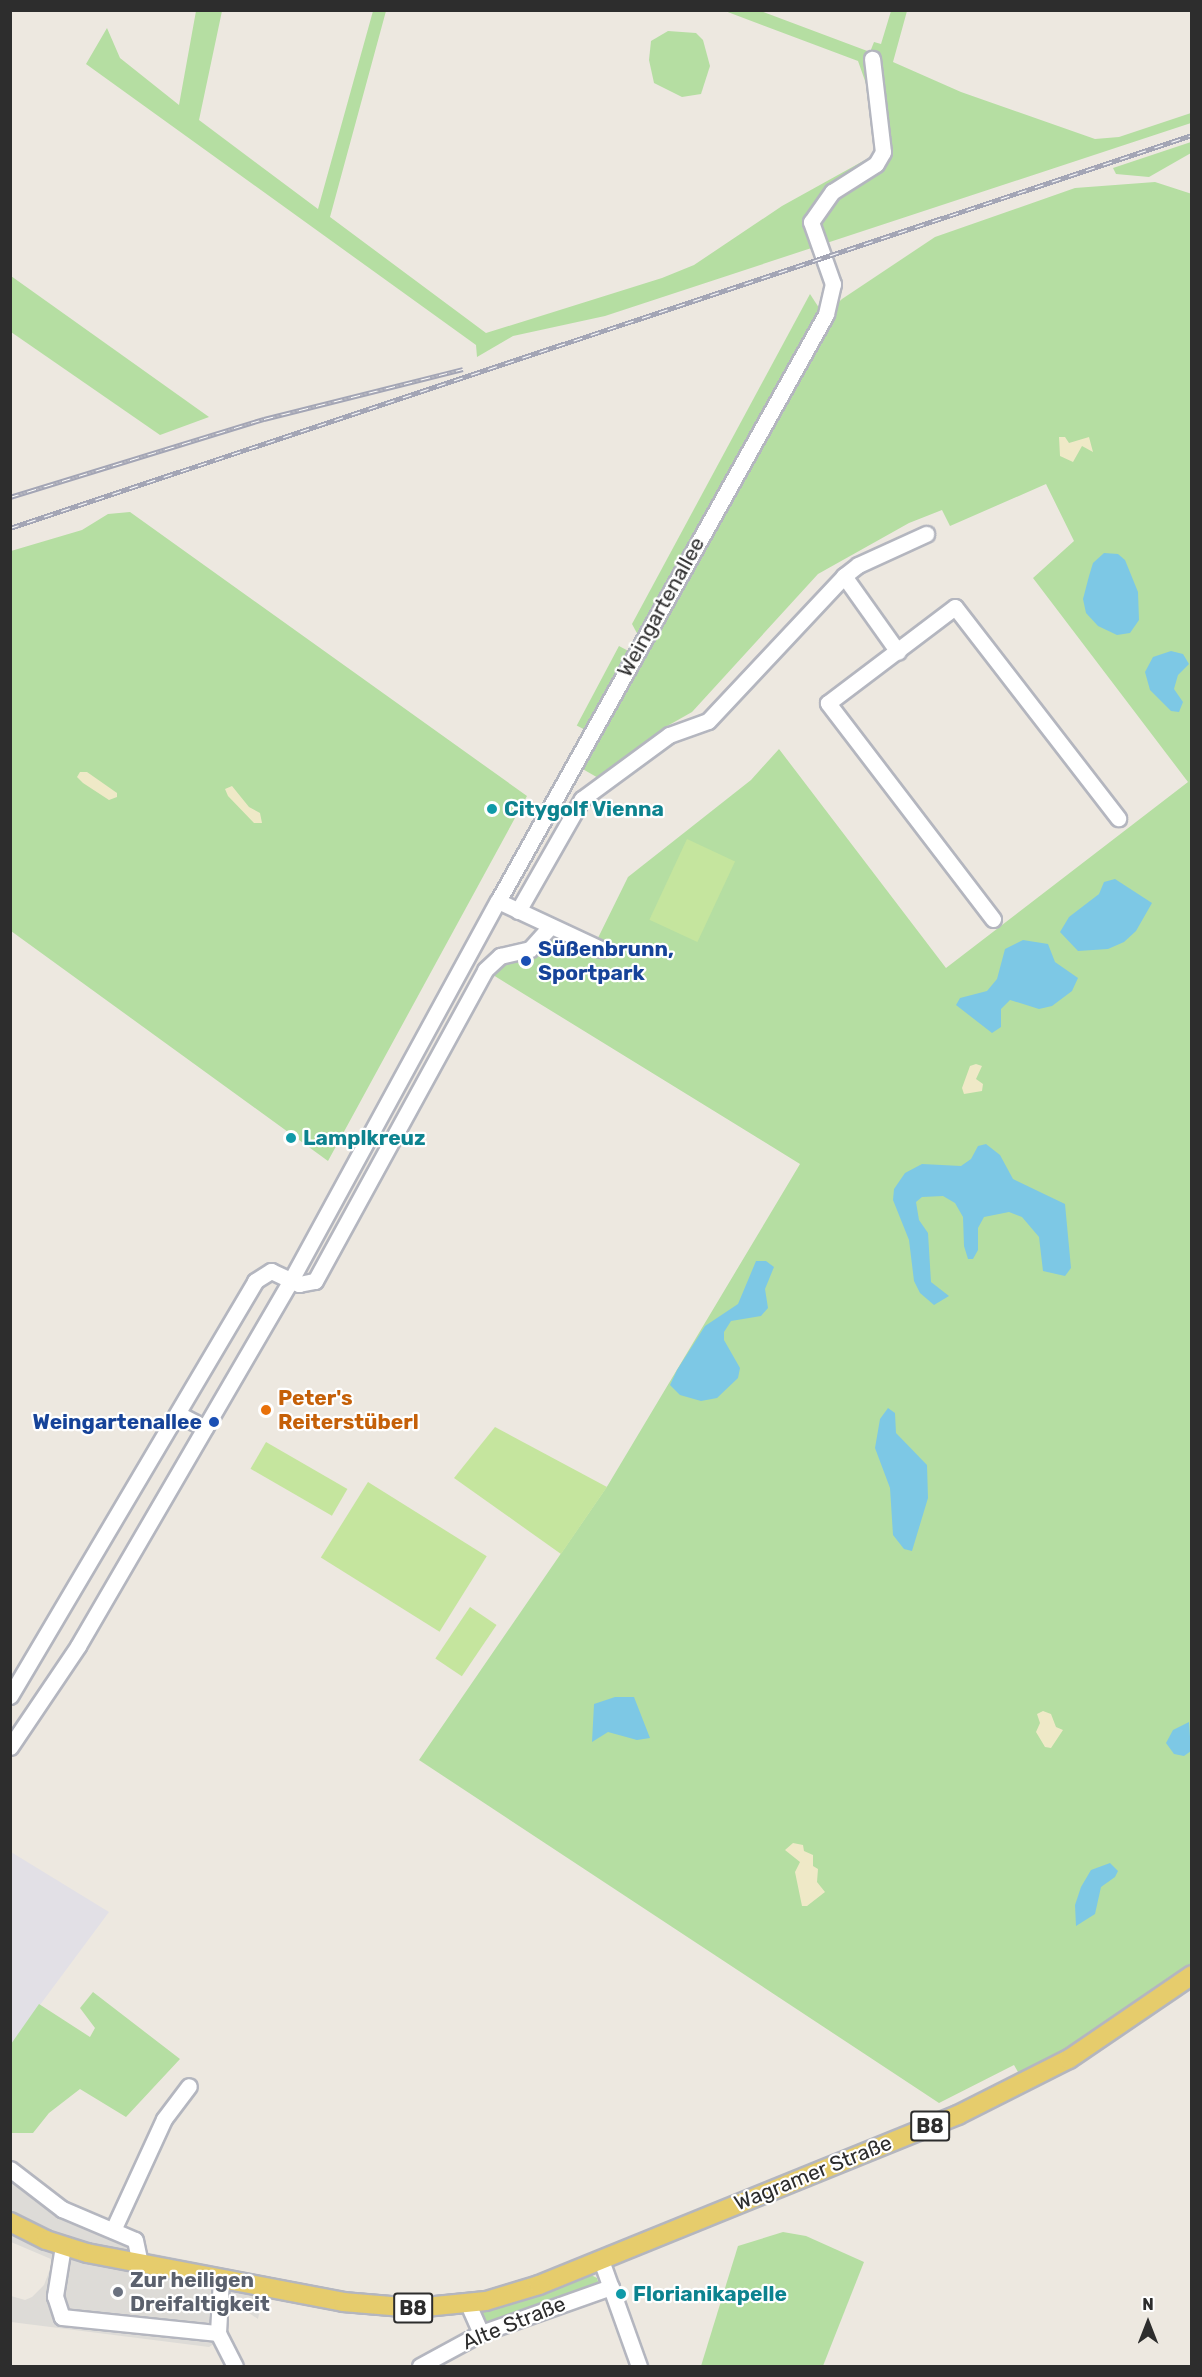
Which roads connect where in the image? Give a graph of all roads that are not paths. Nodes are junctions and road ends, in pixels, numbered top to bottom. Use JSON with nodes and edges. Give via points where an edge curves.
{"nodes":[{"id":1,"x":872,"y":59,"type":"dead end"},
{"id":2,"x":926,"y":534,"type":"dead end"},
{"id":3,"x":844,"y":576,"type":"junction"},
{"id":4,"x":898,"y":652,"type":"junction"},
{"id":5,"x":1118,"y":818,"type":"dead end"},
{"id":6,"x":498,"y":901,"type":"junction"},
{"id":7,"x":518,"y":911,"type":"junction"},
{"id":8,"x":993,"y":919,"type":"dead end"},
{"id":9,"x":550,"y":927,"type":"junction"},
{"id":10,"x":601,"y":949,"type":"dead end"},
{"id":11,"x":340,"y":1188,"type":"junction"},
{"id":12,"x":359,"y":1200,"type":"junction"},
{"id":13,"x":291,"y":1280,"type":"junction"},
{"id":14,"x":180,"y":1415,"type":"junction"},
{"id":15,"x":205,"y":1428,"type":"junction"},
{"id":16,"x":10,"y":1696,"type":"edge"},
{"id":17,"x":10,"y":1747,"type":"edge"},
{"id":18,"x":1191,"y":1975,"type":"edge"},
{"id":19,"x":189,"y":2086,"type":"dead end"},
{"id":20,"x":10,"y":2169,"type":"edge"},
{"id":21,"x":10,"y":2222,"type":"edge"},
{"id":22,"x":113,"y":2230,"type":"junction"},
{"id":23,"x":63,"y":2246,"type":"junction"},
{"id":24,"x":601,"y":2260,"type":"junction"},
{"id":25,"x":140,"y":2264,"type":"junction"},
{"id":26,"x":221,"y":2279,"type":"junction"},
{"id":27,"x":611,"y":2287,"type":"junction"},
{"id":28,"x":468,"y":2304,"type":"junction"},
{"id":29,"x":218,"y":2333,"type":"junction"},
{"id":30,"x":481,"y":2333,"type":"junction"},
{"id":31,"x":235,"y":2367,"type":"edge"},
{"id":32,"x":420,"y":2367,"type":"edge"},
{"id":33,"x":639,"y":2367,"type":"edge"}],
"edges":[{"from":1,"to":6,"type":"street","name":"Weingartenallee","via":[[883,152],[876,164],[832,192],[811,222],[833,284],[826,314]]},
{"from":2,"to":3,"type":"street","via":[[858,565]]},
{"from":3,"to":4,"type":"street"},
{"from":3,"to":7,"type":"street","via":[[708,720],[669,735],[582,799]]},
{"from":4,"to":5,"type":"street","via":[[956,608]]},
{"from":4,"to":8,"type":"street","via":[[828,703]]},
{"from":6,"to":7,"type":"street"},
{"from":6,"to":11,"type":"street","name":"Weingartenallee"},
{"from":7,"to":9,"type":"street"},
{"from":9,"to":10,"type":"street"},
{"from":9,"to":12,"type":"street","via":[[530,950],[500,956],[485,970]]},
{"from":11,"to":12,"type":"street"},
{"from":11,"to":13,"type":"street","name":"Weingartenallee"},
{"from":12,"to":13,"type":"street","via":[[315,1281],[303,1285]]},
{"from":13,"to":14,"type":"street","via":[[271,1271],[255,1281]]},
{"from":13,"to":15,"type":"street","name":"Weingartenallee"},
{"from":14,"to":15,"type":"street"},
{"from":14,"to":16,"type":"street"},
{"from":15,"to":17,"type":"street","name":"Weingartenallee","via":[[78,1646]]},
{"from":18,"to":24,"type":"main road","name":"Wagramer Straße","number":"B8","via":[[1069,2059],[958,2115]]},
{"from":19,"to":22,"type":"street","via":[[164,2119]]},
{"from":20,"to":22,"type":"street","via":[[62,2209]]},
{"from":21,"to":23,"type":"main road","number":"B8"},
{"from":22,"to":25,"type":"street","via":[[135,2240]]},
{"from":23,"to":25,"type":"main road","number":"B8"},
{"from":23,"to":29,"type":"street","via":[[55,2296],[62,2317]]},
{"from":24,"to":27,"type":"street"},
{"from":24,"to":28,"type":"main road","number":"B8","via":[[522,2292]]},
{"from":25,"to":26,"type":"main road","number":"B8"},
{"from":26,"to":28,"type":"main road","number":"B8","via":[[362,2305],[415,2308]]},
{"from":26,"to":29,"type":"street"},
{"from":27,"to":30,"type":"street","name":"Alte Straße"},
{"from":27,"to":33,"type":"street"},
{"from":28,"to":30,"type":"street"},
{"from":29,"to":31,"type":"street"},
{"from":30,"to":32,"type":"street","name":"Alte Straße"}]}
